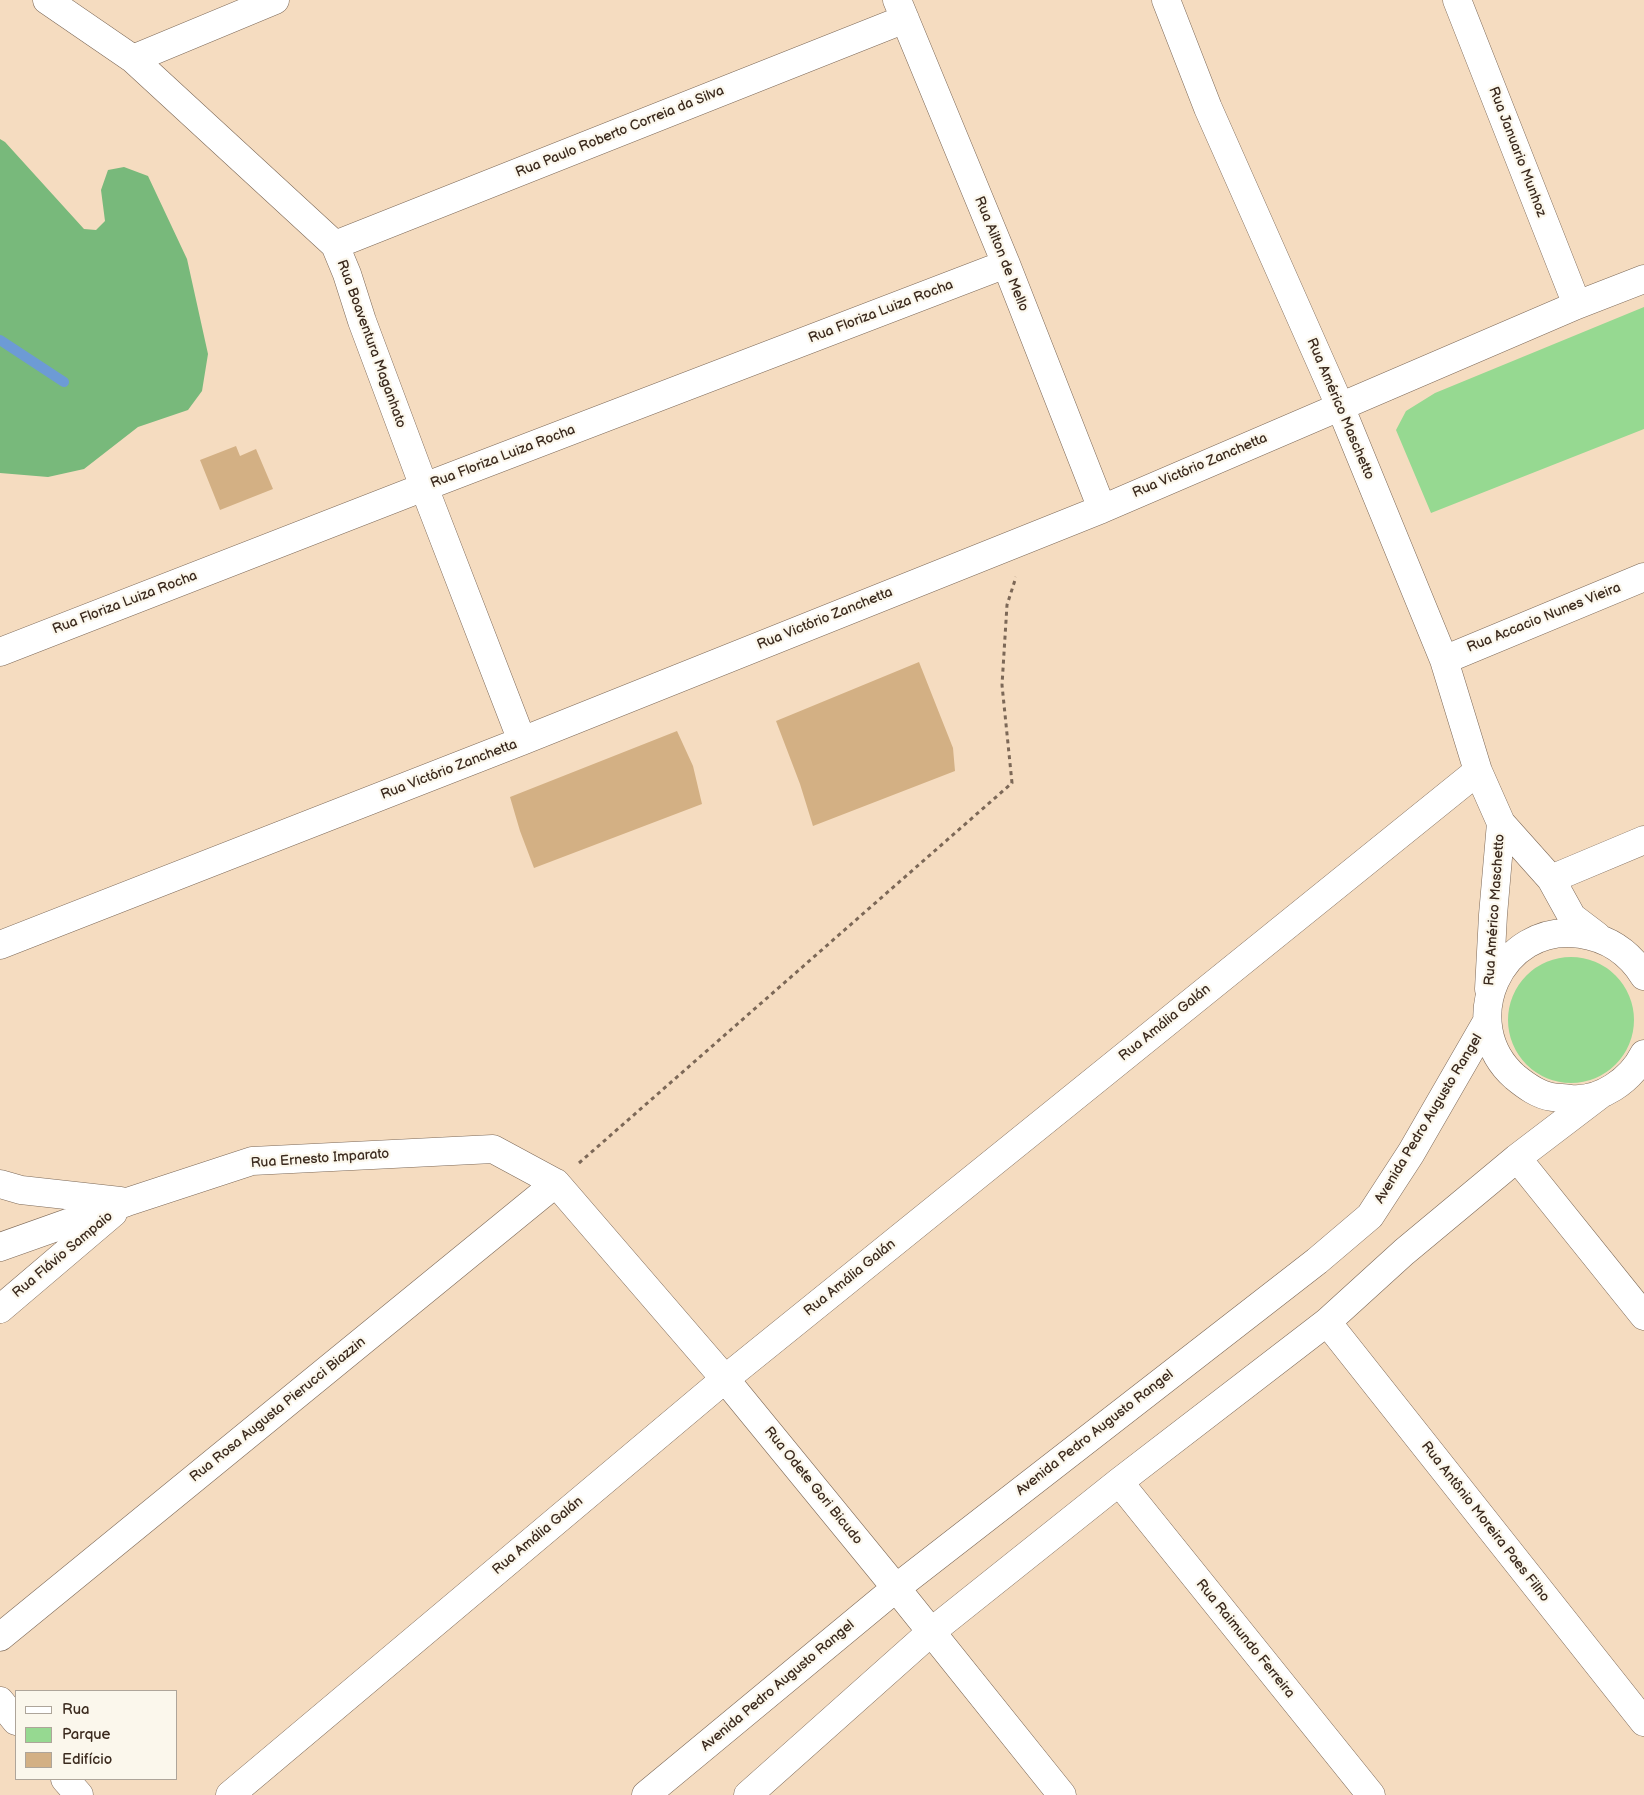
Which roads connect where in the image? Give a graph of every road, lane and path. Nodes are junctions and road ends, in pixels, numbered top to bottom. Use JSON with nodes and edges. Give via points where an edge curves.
{"nodes":[{"id":1,"x":47,"y":0,"type":"edge"},
{"id":2,"x":275,"y":0,"type":"edge"},
{"id":3,"x":1166,"y":0,"type":"edge"},
{"id":4,"x":1457,"y":0,"type":"edge"},
{"id":5,"x":901,"y":10,"type":"edge"},
{"id":6,"x":133,"y":59,"type":"junction"},
{"id":7,"x":335,"y":245,"type":"junction"},
{"id":8,"x":1006,"y":264,"type":"junction"},
{"id":9,"x":1644,"y":279,"type":"edge"},
{"id":10,"x":1577,"y":305,"type":"junction"},
{"id":11,"x":1340,"y":406,"type":"junction"},
{"id":12,"x":424,"y":487,"type":"junction"},
{"id":13,"x":1102,"y":508,"type":"junction"},
{"id":14,"x":1030,"y":537,"type":"junction"},
{"id":15,"x":1644,"y":577,"type":"edge"},
{"id":16,"x":0,"y":652,"type":"edge"},
{"id":17,"x":1444,"y":660,"type":"junction"},
{"id":18,"x":522,"y":741,"type":"junction"},
{"id":19,"x":1478,"y":771,"type":"junction"},
{"id":20,"x":1501,"y":823,"type":"junction"},
{"id":21,"x":1644,"y":840,"type":"edge"},
{"id":22,"x":1551,"y":879,"type":"junction"},
{"id":23,"x":1597,"y":936,"type":"junction"},
{"id":24,"x":0,"y":945,"type":"edge"},
{"id":25,"x":1642,"y":968,"type":"edge"},
{"id":26,"x":1489,"y":996,"type":"junction"},
{"id":27,"x":1486,"y":1023,"type":"junction"},
{"id":28,"x":1644,"y":1054,"type":"edge"},
{"id":29,"x":1623,"y":1083,"type":"edge"},
{"id":30,"x":1517,"y":1158,"type":"junction"},
{"id":31,"x":556,"y":1183,"type":"junction"},
{"id":32,"x":0,"y":1184,"type":"edge"},
{"id":33,"x":126,"y":1202,"type":"junction"},
{"id":34,"x":0,"y":1247,"type":"edge"},
{"id":35,"x":0,"y":1309,"type":"edge"},
{"id":36,"x":1644,"y":1316,"type":"edge"},
{"id":37,"x":1327,"y":1322,"type":"junction"},
{"id":38,"x":725,"y":1379,"type":"junction"},
{"id":39,"x":1119,"y":1482,"type":"junction"},
{"id":40,"x":896,"y":1588,"type":"junction"},
{"id":41,"x":931,"y":1632,"type":"junction"},
{"id":42,"x":0,"y":1638,"type":"edge"},
{"id":43,"x":0,"y":1702,"type":"edge"},
{"id":44,"x":15,"y":1720,"type":"edge"},
{"id":45,"x":1644,"y":1722,"type":"edge"},
{"id":46,"x":67,"y":1780,"type":"edge"},
{"id":47,"x":79,"y":1795,"type":"edge"},
{"id":48,"x":230,"y":1795,"type":"edge"},
{"id":49,"x":646,"y":1795,"type":"edge"},
{"id":50,"x":748,"y":1795,"type":"edge"},
{"id":51,"x":1062,"y":1795,"type":"edge"},
{"id":52,"x":1371,"y":1795,"type":"edge"}],
"edges":[{"from":1,"to":6,"type":"street","name":"Rua Boaventura Maganhato"},
{"from":2,"to":6,"type":"street"},
{"from":3,"to":11,"type":"street","name":"Rua Américo Maschetto","via":[[1208,108]]},
{"from":4,"to":10,"type":"street","name":"Rua Januario Munhoz"},
{"from":5,"to":7,"type":"street","name":"Rua Paulo Roberto Correia da Silva"},
{"from":5,"to":8,"type":"street","name":"Rua Ailton de Mello"},
{"from":6,"to":7,"type":"street","name":"Rua Boaventura Maganhato"},
{"from":7,"to":12,"type":"street","name":"Rua Boaventura Maganhato"},
{"from":8,"to":12,"type":"street","name":"Rua Floriza Luiza Rocha"},
{"from":8,"to":13,"type":"street","name":"Rua Ailton de Mello"},
{"from":9,"to":10,"type":"street","name":"Rua Victório Zanchetta"},
{"from":10,"to":11,"type":"street","name":"Rua Victório Zanchetta"},
{"from":11,"to":13,"type":"street","name":"Rua Victório Zanchetta"},
{"from":11,"to":17,"type":"street","name":"Rua Américo Maschetto"},
{"from":12,"to":16,"type":"street","name":"Rua Floriza Luiza Rocha"},
{"from":12,"to":18,"type":"street","name":"Rua Boaventura Maganhato"},
{"from":13,"to":14,"type":"street","name":"Rua Victório Zanchetta"},
{"from":14,"to":18,"type":"street","name":"Rua Victório Zanchetta"},
{"from":14,"to":31,"type":"path","via":[[1007,605],[1002,685],[1012,783]]},
{"from":15,"to":17,"type":"street","name":"Rua Accacio Nunes Vieira"},
{"from":17,"to":19,"type":"street","name":"Rua Américo Maschetto"},
{"from":18,"to":24,"type":"street","name":"Rua Victório Zanchetta"},
{"from":19,"to":20,"type":"street","name":"Rua Américo Maschetto"},
{"from":19,"to":38,"type":"street","name":"Rua Amália Galán"},
{"from":20,"to":22,"type":"street","name":"Rua Américo Maschetto"},
{"from":20,"to":26,"type":"street","name":"Rua Américo Maschetto"},
{"from":21,"to":22,"type":"street"},
{"from":22,"to":23,"type":"street","name":"Rua Américo Maschetto","via":[[1572,917]]},
{"from":23,"to":25,"type":"street","via":[[1621,949]]},
{"from":23,"to":26,"type":"street","via":[[1569,932],[1542,936],[1518,950],[1500,970]]},
{"from":26,"to":27,"type":"street"},
{"from":27,"to":29,"type":"street","via":[[1493,1048],[1507,1070],[1526,1087],[1550,1097],[1576,1099]]},
{"from":27,"to":40,"type":"street","name":"Avenida Pedro Augusto Rangel","via":[[1411,1153],[1370,1216],[1317,1261]]},
{"from":28,"to":29,"type":"street"},
{"from":29,"to":30,"type":"street"},
{"from":30,"to":36,"type":"street"},
{"from":30,"to":37,"type":"street","via":[[1404,1252]]},
{"from":31,"to":33,"type":"street","name":"Rua Ernesto Imparato","via":[[493,1149],[252,1161]]},
{"from":31,"to":38,"type":"street","name":"Rua Odete Gori Bicudo"},
{"from":31,"to":42,"type":"street","name":"Rua Rosa Augusta Pierucci Biazzin"},
{"from":32,"to":33,"type":"street","via":[[21,1190]]},
{"from":33,"to":34,"type":"street","name":"Rua Ernesto Imparato"},
{"from":33,"to":35,"type":"street","name":"Rua Flávio Sampaio"},
{"from":37,"to":39,"type":"street"},
{"from":37,"to":45,"type":"street","name":"Rua Antônio Moreira Paes Filho"},
{"from":38,"to":40,"type":"street","name":"Rua Odete Gori Bicudo"},
{"from":38,"to":48,"type":"street","name":"Rua Amália Galán"},
{"from":39,"to":41,"type":"street"},
{"from":39,"to":52,"type":"street","name":"Rua Raimundo Ferreira"},
{"from":40,"to":41,"type":"street","name":"Rua Odete Gori Bicudo"},
{"from":40,"to":49,"type":"street","name":"Avenida Pedro Augusto Rangel"},
{"from":41,"to":50,"type":"street"},
{"from":41,"to":51,"type":"street","name":"Rua Odete Gori Bicudo"},
{"from":43,"to":44,"type":"street"},
{"from":46,"to":47,"type":"street"}]}
